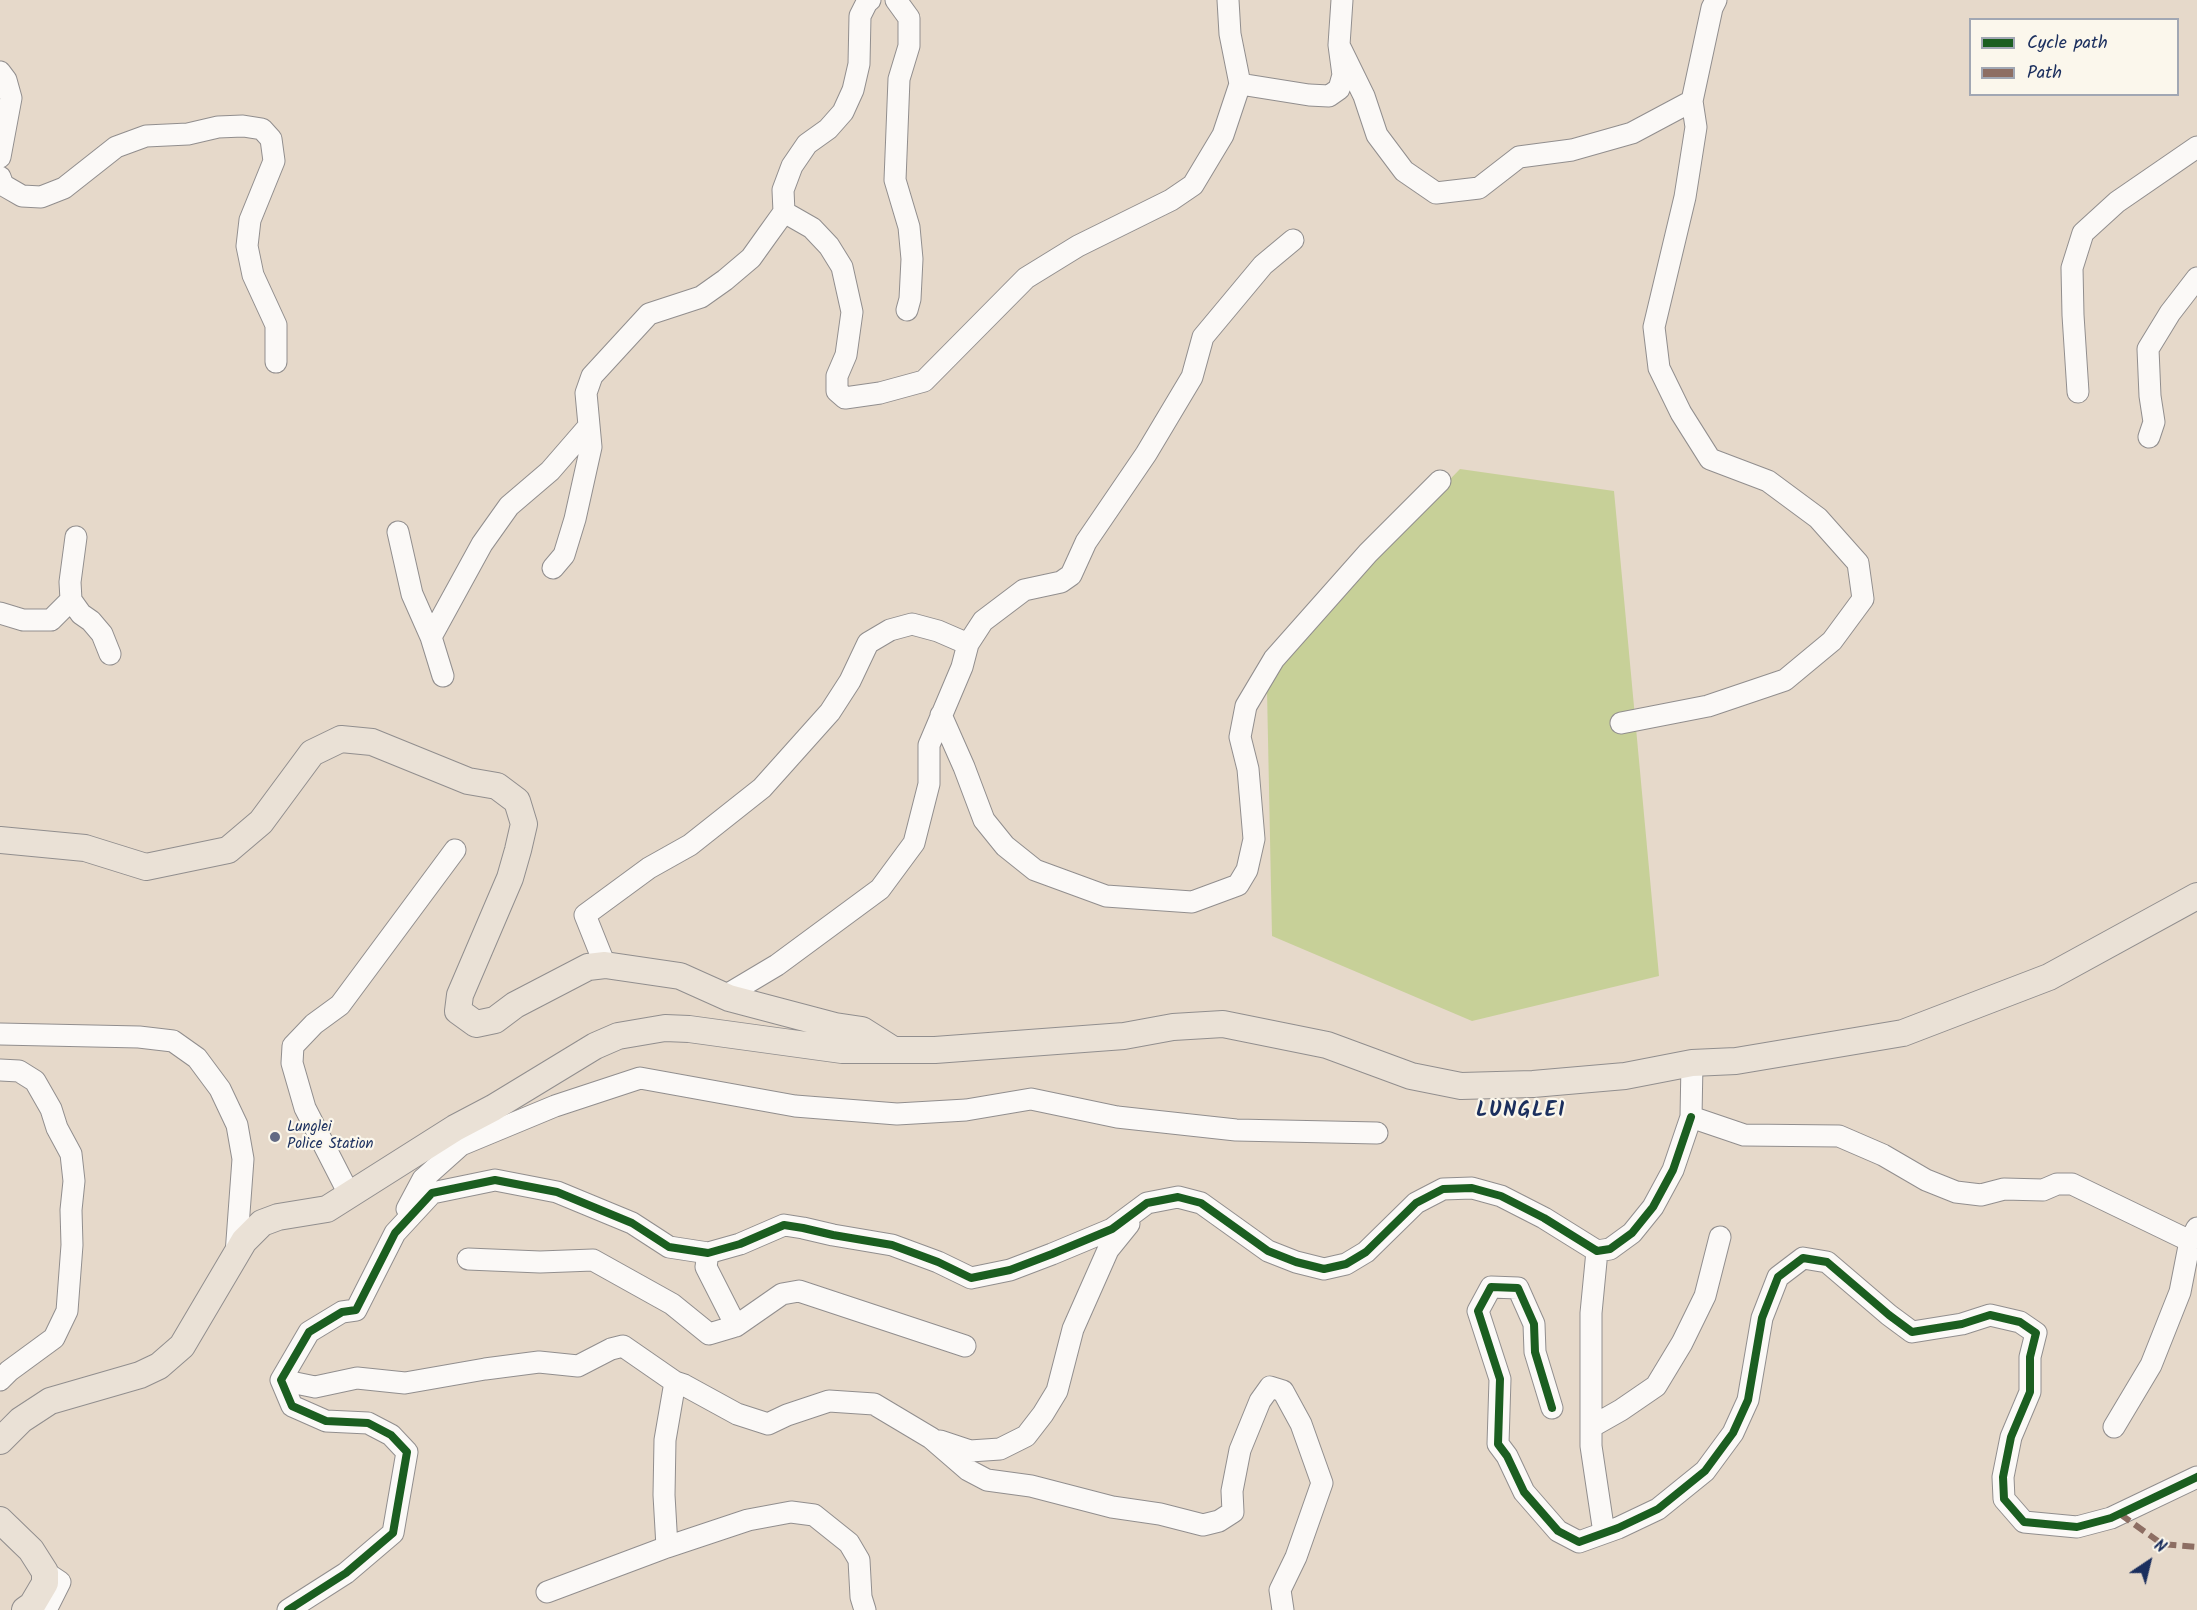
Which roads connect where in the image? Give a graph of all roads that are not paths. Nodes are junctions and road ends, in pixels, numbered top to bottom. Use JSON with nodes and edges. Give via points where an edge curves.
{"nodes":[{"id":1,"x":870,"y":0,"type":"edge"},
{"id":2,"x":896,"y":0,"type":"edge"},
{"id":3,"x":1228,"y":0,"type":"edge"},
{"id":4,"x":1342,"y":0,"type":"edge"},
{"id":5,"x":1716,"y":0,"type":"edge"},
{"id":6,"x":1339,"y":45,"type":"junction"},
{"id":7,"x":0,"y":72,"type":"edge"},
{"id":8,"x":1240,"y":84,"type":"junction"},
{"id":9,"x":1692,"y":101,"type":"junction"},
{"id":10,"x":2197,"y":147,"type":"edge"},
{"id":11,"x":0,"y":157,"type":"edge"},
{"id":12,"x":0,"y":177,"type":"edge"},
{"id":13,"x":784,"y":212,"type":"junction"},
{"id":14,"x":1293,"y":240,"type":"dead end"},
{"id":15,"x":2197,"y":278,"type":"edge"},
{"id":16,"x":907,"y":310,"type":"dead end"},
{"id":17,"x":276,"y":362,"type":"dead end"},
{"id":18,"x":2078,"y":392,"type":"dead end"},
{"id":19,"x":589,"y":426,"type":"junction"},
{"id":20,"x":2149,"y":437,"type":"dead end"},
{"id":21,"x":1440,"y":481,"type":"dead end"},
{"id":22,"x":398,"y":532,"type":"dead end"},
{"id":23,"x":76,"y":537,"type":"dead end"},
{"id":24,"x":553,"y":568,"type":"dead end"},
{"id":25,"x":71,"y":600,"type":"junction"},
{"id":26,"x":0,"y":613,"type":"edge"},
{"id":27,"x":431,"y":637,"type":"junction"},
{"id":28,"x":968,"y":644,"type":"junction"},
{"id":29,"x":110,"y":654,"type":"dead end"},
{"id":30,"x":443,"y":676,"type":"dead end"},
{"id":31,"x":941,"y":715,"type":"junction"},
{"id":32,"x":1621,"y":723,"type":"dead end"},
{"id":33,"x":0,"y":840,"type":"edge"},
{"id":34,"x":455,"y":850,"type":"dead end"},
{"id":35,"x":2197,"y":896,"type":"edge"},
{"id":36,"x":605,"y":965,"type":"junction"},
{"id":37,"x":725,"y":996,"type":"junction"},
{"id":38,"x":0,"y":1034,"type":"edge"},
{"id":39,"x":892,"y":1049,"type":"junction"},
{"id":40,"x":1692,"y":1063,"type":"junction"},
{"id":41,"x":0,"y":1070,"type":"edge"},
{"id":42,"x":1691,"y":1117,"type":"junction"},
{"id":43,"x":1377,"y":1133,"type":"dead end"},
{"id":44,"x":350,"y":1196,"type":"junction"},
{"id":45,"x":1147,"y":1203,"type":"junction"},
{"id":46,"x":395,"y":1233,"type":"junction"},
{"id":47,"x":2193,"y":1234,"type":"edge"},
{"id":48,"x":1720,"y":1237,"type":"dead end"},
{"id":49,"x":1597,"y":1251,"type":"junction"},
{"id":50,"x":708,"y":1253,"type":"junction"},
{"id":51,"x":237,"y":1254,"type":"junction"},
{"id":52,"x":468,"y":1258,"type":"dead end"},
{"id":53,"x":736,"y":1326,"type":"junction"},
{"id":54,"x":965,"y":1346,"type":"dead end"},
{"id":55,"x":0,"y":1380,"type":"edge"},
{"id":56,"x":281,"y":1380,"type":"junction"},
{"id":57,"x":675,"y":1382,"type":"junction"},
{"id":58,"x":1552,"y":1408,"type":"dead end"},
{"id":59,"x":1591,"y":1427,"type":"junction"},
{"id":60,"x":2114,"y":1427,"type":"dead end"},
{"id":61,"x":931,"y":1438,"type":"junction"},
{"id":62,"x":0,"y":1441,"type":"edge"},
{"id":63,"x":2197,"y":1477,"type":"edge"},
{"id":64,"x":0,"y":1520,"type":"edge"},
{"id":65,"x":1604,"y":1533,"type":"junction"},
{"id":66,"x":667,"y":1547,"type":"junction"},
{"id":67,"x":45,"y":1572,"type":"junction"},
{"id":68,"x":547,"y":1592,"type":"dead end"},
{"id":69,"x":25,"y":1610,"type":"edge"},
{"id":70,"x":46,"y":1610,"type":"edge"},
{"id":71,"x":288,"y":1610,"type":"edge"},
{"id":72,"x":865,"y":1610,"type":"edge"},
{"id":73,"x":1283,"y":1610,"type":"edge"}],
"edges":[{"from":1,"to":13,"type":"street","via":[[860,16],[859,64],[853,90],[843,112],[807,144],[792,166],[783,190]]},
{"from":2,"to":16,"type":"street","via":[[909,18],[909,46],[899,79],[895,180],[909,227],[912,259]]},
{"from":3,"to":8,"type":"street"},
{"from":4,"to":6,"type":"street"},
{"from":5,"to":9,"type":"street"},
{"from":6,"to":8,"type":"street","via":[[1343,75],[1339,89],[1329,96]]},
{"from":6,"to":9,"type":"street","via":[[1364,96],[1377,135],[1404,171],[1436,193],[1479,188],[1520,157],[1572,150],[1632,134]]},
{"from":7,"to":11,"type":"street","via":[[11,98]]},
{"from":8,"to":13,"type":"street","via":[[1223,135],[1193,186],[1026,278],[924,381],[846,398],[837,391],[852,312],[842,267],[812,228]]},
{"from":9,"to":32,"type":"street","via":[[1696,127],[1687,185],[1654,327],[1659,368],[1710,459],[1768,480],[1818,518],[1858,563],[1863,599],[1832,641],[1785,680],[1708,706]]},
{"from":10,"to":18,"type":"street","via":[[2117,202],[2083,232],[2073,268]]},
{"from":12,"to":17,"type":"street","via":[[3,185],[22,196],[41,197],[64,188],[117,147],[146,136],[188,134],[218,127],[262,129],[271,139],[274,161],[250,220],[247,246],[253,275],[276,325]]},
{"from":13,"to":19,"type":"street","via":[[751,258],[724,280],[701,297],[649,314],[633,330],[592,376],[586,393]]},
{"from":14,"to":28,"type":"street","via":[[1263,265],[1203,337],[1192,377],[1086,542],[1071,575],[1060,582],[1024,590],[983,621]]},
{"from":15,"to":20,"type":"street","via":[[2148,349],[2154,422]]},
{"from":19,"to":24,"type":"street","via":[[591,447],[575,519],[564,555]]},
{"from":19,"to":27,"type":"street","via":[[550,471],[509,506]]},
{"from":21,"to":31,"type":"street","via":[[1368,553],[1274,659],[1246,706],[1240,737],[1248,769],[1254,840],[1247,870],[1238,885],[1192,902],[1181,902],[1106,896],[1035,870],[1005,846],[984,820]]},
{"from":22,"to":27,"type":"street","via":[[412,594]]},
{"from":23,"to":25,"type":"street"},
{"from":25,"to":26,"type":"street","via":[[51,620],[23,620]]},
{"from":25,"to":29,"type":"street","via":[[102,634]]},
{"from":27,"to":30,"type":"street"},
{"from":28,"to":31,"type":"street"},
{"from":28,"to":36,"type":"street","via":[[912,624],[890,630],[868,643],[830,712],[762,788],[690,845],[649,868],[585,915]]},
{"from":31,"to":37,"type":"street","via":[[929,745],[929,784],[914,843],[880,889],[777,965]]},
{"from":33,"to":36,"type":"main road","via":[[86,848],[146,867],[228,850],[261,822],[312,753],[341,739],[372,742],[468,781],[497,786],[517,801],[524,824],[518,850],[460,995],[458,1011],[476,1024],[495,1020],[560,980],[588,967]]},
{"from":34,"to":44,"type":"street","via":[[340,1005],[293,1046],[292,1063],[305,1108]]},
{"from":35,"to":40,"type":"main road","via":[[2049,977],[1903,1033],[1736,1061]]},
{"from":36,"to":37,"type":"main road","via":[[680,976]]},
{"from":37,"to":39,"type":"main road","via":[[862,1030]]},
{"from":38,"to":51,"type":"street","via":[[173,1041],[197,1058],[220,1089],[237,1125],[243,1159]]},
{"from":39,"to":40,"type":"main road","via":[[992,1047],[1223,1024],[1327,1045],[1411,1076],[1461,1086],[1625,1076]]},
{"from":39,"to":44,"type":"main road","via":[[842,1050],[673,1028],[618,1036],[422,1148]]},
{"from":40,"to":42,"type":"street"},
{"from":41,"to":55,"type":"street","via":[[19,1071],[35,1082],[70,1154],[74,1181],[67,1311],[54,1338]]},
{"from":42,"to":47,"type":"street","via":[[1744,1135],[1839,1136],[1956,1192],[1981,1195],[2004,1189],[2043,1190],[2057,1184],[2072,1184]]},
{"from":42,"to":49,"type":"street","via":[[1673,1170],[1653,1207],[1632,1233],[1611,1249]]},
{"from":43,"to":46,"type":"street","via":[[1236,1130],[1117,1117],[1031,1098],[966,1110],[897,1114],[795,1106],[640,1077],[555,1106],[461,1145],[423,1179]]},
{"from":44,"to":51,"type":"main road","via":[[327,1209],[262,1223]]},
{"from":45,"to":49,"type":"street","via":[[1178,1197],[1201,1203],[1268,1251],[1324,1269],[1346,1264],[1366,1252],[1416,1203],[1443,1189],[1472,1188],[1501,1196]]},
{"from":45,"to":50,"type":"street","via":[[1113,1229],[1010,1270],[971,1278],[892,1245],[784,1225]]},
{"from":45,"to":61,"type":"street","via":[[1108,1250],[1073,1329],[1057,1391],[1026,1436],[1000,1449],[970,1450]]},
{"from":46,"to":50,"type":"street","via":[[432,1192],[495,1180],[557,1192],[632,1223],[669,1247]]},
{"from":46,"to":56,"type":"street","via":[[356,1310],[342,1312],[309,1332]]},
{"from":47,"to":60,"type":"street","via":[[2180,1292],[2151,1365]]},
{"from":48,"to":59,"type":"street","via":[[1705,1296],[1656,1386]]},
{"from":49,"to":59,"type":"street","via":[[1591,1313]]},
{"from":50,"to":53,"type":"street","via":[[706,1267]]},
{"from":51,"to":62,"type":"main road","via":[[182,1346],[159,1366],[50,1401],[21,1420]]},
{"from":52,"to":53,"type":"street","via":[[593,1260],[672,1304],[710,1334]]},
{"from":53,"to":54,"type":"street","via":[[782,1294],[799,1291]]},
{"from":56,"to":57,"type":"street","via":[[315,1387],[357,1378],[405,1383],[539,1362],[578,1366],[623,1346]]},
{"from":56,"to":71,"type":"street","via":[[292,1406],[326,1421],[368,1423],[392,1435],[408,1452],[393,1533],[346,1573]]},
{"from":57,"to":61,"type":"street","via":[[737,1414],[768,1424],[829,1401],[874,1404]]},
{"from":57,"to":66,"type":"street","via":[[666,1440]]},
{"from":58,"to":65,"type":"street","via":[[1535,1352],[1534,1324],[1518,1288],[1491,1287],[1478,1311],[1500,1379],[1498,1444],[1524,1492],[1558,1531],[1579,1542]]},
{"from":59,"to":65,"type":"street"},
{"from":61,"to":73,"type":"street","via":[[968,1470],[987,1480],[1031,1486],[1203,1525],[1233,1512],[1232,1491],[1250,1423],[1270,1387],[1283,1391],[1301,1424],[1322,1483],[1280,1590]]},
{"from":63,"to":65,"type":"street","via":[[2111,1518],[2077,1527],[2024,1522],[2004,1499],[2003,1476],[2011,1437],[2030,1392],[2030,1358],[2036,1333],[2020,1322],[1990,1316],[1912,1332],[1827,1262],[1803,1258],[1778,1277],[1770,1297],[1762,1318],[1748,1400],[1734,1433],[1705,1471],[1658,1509]]},
{"from":64,"to":67,"type":"main road","via":[[30,1550]]},
{"from":66,"to":68,"type":"street"},
{"from":66,"to":72,"type":"street","via":[[748,1520],[791,1512],[814,1515],[849,1543],[859,1560]]},
{"from":67,"to":69,"type":"main road","via":[[45,1583]]},
{"from":67,"to":70,"type":"street","via":[[60,1582]]}]}
